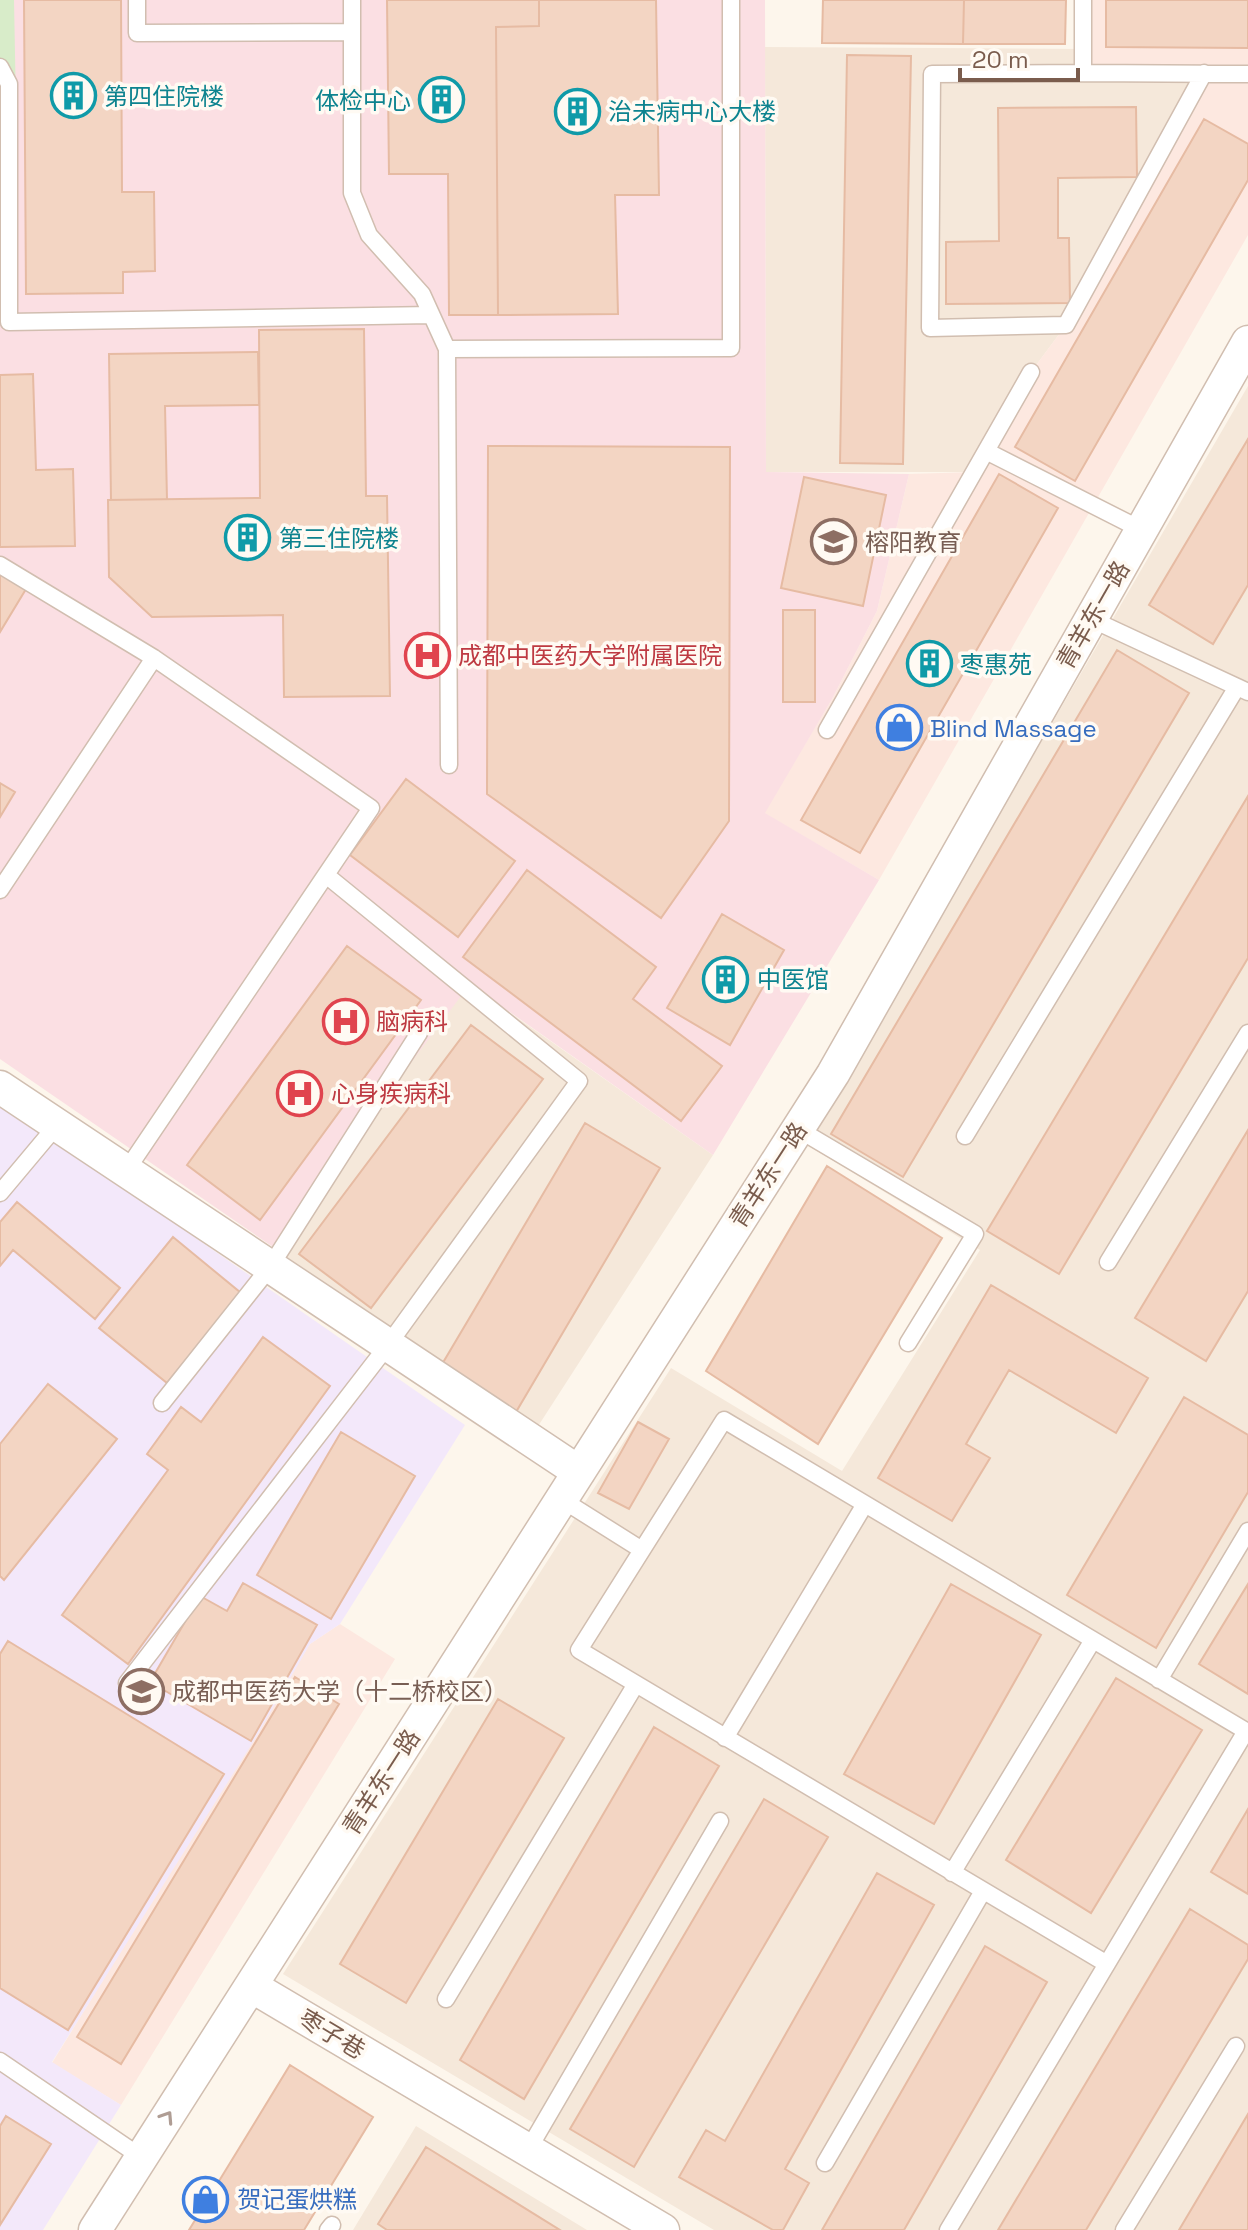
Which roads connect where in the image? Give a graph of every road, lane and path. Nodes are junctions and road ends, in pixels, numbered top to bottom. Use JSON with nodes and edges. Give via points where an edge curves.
{"nodes":[{"id":1,"x":137,"y":0,"type":"edge"},
{"id":2,"x":352,"y":0,"type":"edge"},
{"id":3,"x":731,"y":0,"type":"edge"},
{"id":4,"x":1083,"y":0,"type":"edge"},
{"id":5,"x":352,"y":32,"type":"junction"},
{"id":6,"x":0,"y":67,"type":"edge"},
{"id":7,"x":1083,"y":73,"type":"junction"},
{"id":8,"x":1204,"y":73,"type":"junction"},
{"id":9,"x":1248,"y":74,"type":"edge"},
{"id":10,"x":431,"y":315,"type":"junction"},
{"id":11,"x":1248,"y":342,"type":"edge"},
{"id":12,"x":447,"y":349,"type":"junction"},
{"id":13,"x":1031,"y":372,"type":"dead end"},
{"id":14,"x":986,"y":451,"type":"junction"},
{"id":15,"x":1142,"y":530,"type":"junction"},
{"id":16,"x":0,"y":565,"type":"edge"},
{"id":17,"x":1091,"y":619,"type":"junction"},
{"id":18,"x":154,"y":658,"type":"junction"},
{"id":19,"x":1242,"y":689,"type":"edge"},
{"id":20,"x":827,"y":730,"type":"dead end"},
{"id":21,"x":449,"y":765,"type":"dead end"},
{"id":22,"x":326,"y":875,"type":"junction"},
{"id":23,"x":0,"y":890,"type":"edge"},
{"id":24,"x":419,"y":1033,"type":"dead end"},
{"id":25,"x":1248,"y":1033,"type":"edge"},
{"id":26,"x":0,"y":1087,"type":"edge"},
{"id":27,"x":57,"y":1125,"type":"junction"},
{"id":28,"x":798,"y":1129,"type":"junction"},
{"id":29,"x":965,"y":1136,"type":"dead end"},
{"id":30,"x":126,"y":1171,"type":"junction"},
{"id":31,"x":0,"y":1193,"type":"edge"},
{"id":32,"x":1108,"y":1262,"type":"dead end"},
{"id":33,"x":270,"y":1267,"type":"junction"},
{"id":34,"x":908,"y":1343,"type":"dead end"},
{"id":35,"x":388,"y":1345,"type":"junction"},
{"id":36,"x":162,"y":1403,"type":"dead end"},
{"id":37,"x":579,"y":1472,"type":"junction"},
{"id":38,"x":561,"y":1499,"type":"junction"},
{"id":39,"x":865,"y":1504,"type":"junction"},
{"id":40,"x":1248,"y":1531,"type":"edge"},
{"id":41,"x":642,"y":1550,"type":"junction"},
{"id":42,"x":1093,"y":1640,"type":"junction"},
{"id":43,"x":1159,"y":1680,"type":"junction"},
{"id":44,"x":127,"y":1683,"type":"dead end"},
{"id":45,"x":636,"y":1684,"type":"junction"},
{"id":46,"x":725,"y":1738,"type":"junction"},
{"id":47,"x":720,"y":1821,"type":"dead end"},
{"id":48,"x":952,"y":1873,"type":"junction"},
{"id":49,"x":983,"y":1891,"type":"junction"},
{"id":50,"x":1107,"y":1964,"type":"junction"},
{"id":51,"x":251,"y":1986,"type":"junction"},
{"id":52,"x":446,"y":1999,"type":"dead end"},
{"id":53,"x":1236,"y":2046,"type":"dead end"},
{"id":54,"x":0,"y":2061,"type":"edge"},
{"id":55,"x":528,"y":2150,"type":"junction"},
{"id":56,"x":141,"y":2157,"type":"junction"},
{"id":57,"x":825,"y":2163,"type":"dead end"},
{"id":58,"x":95,"y":2230,"type":"edge"},
{"id":59,"x":663,"y":2230,"type":"edge"},
{"id":60,"x":948,"y":2230,"type":"edge"},
{"id":61,"x":1124,"y":2230,"type":"edge"}],
"edges":[{"from":1,"to":5,"type":"lane","via":[[137,33]]},
{"from":2,"to":5,"type":"lane"},
{"from":3,"to":12,"type":"lane","via":[[731,348]]},
{"from":4,"to":7,"type":"lane"},
{"from":5,"to":10,"type":"lane","via":[[352,193],[369,235],[422,294]]},
{"from":6,"to":10,"type":"lane","via":[[9,84],[9,322]]},
{"from":7,"to":8,"type":"lane"},
{"from":7,"to":8,"type":"lane","via":[[932,74],[930,328],[1066,325]]},
{"from":8,"to":9,"type":"lane"},
{"from":10,"to":12,"type":"lane"},
{"from":11,"to":15,"type":"street","name":"青羊东一路"},
{"from":12,"to":21,"type":"lane"},
{"from":13,"to":14,"type":"lane"},
{"from":14,"to":15,"type":"lane"},
{"from":14,"to":20,"type":"lane"},
{"from":15,"to":17,"type":"street","name":"青羊东一路"},
{"from":16,"to":18,"type":"lane"},
{"from":17,"to":19,"type":"lane"},
{"from":17,"to":28,"type":"street","name":"青羊东一路"},
{"from":18,"to":22,"type":"lane","via":[[371,808]]},
{"from":18,"to":23,"type":"lane"},
{"from":19,"to":29,"type":"lane"},
{"from":22,"to":30,"type":"lane"},
{"from":22,"to":35,"type":"lane","via":[[579,1081]]},
{"from":24,"to":33,"type":"lane"},
{"from":25,"to":32,"type":"lane"},
{"from":26,"to":27,"type":"street"},
{"from":27,"to":30,"type":"street"},
{"from":27,"to":31,"type":"lane"},
{"from":28,"to":34,"type":"lane","via":[[975,1234]]},
{"from":28,"to":37,"type":"street","name":"青羊东一路"},
{"from":30,"to":33,"type":"street"},
{"from":33,"to":35,"type":"street"},
{"from":33,"to":36,"type":"lane"},
{"from":35,"to":37,"type":"street"},
{"from":35,"to":44,"type":"lane"},
{"from":37,"to":38,"type":"street","name":"青羊东一路"},
{"from":38,"to":41,"type":"lane"},
{"from":38,"to":51,"type":"street","name":"青羊东一路"},
{"from":39,"to":41,"type":"lane","via":[[724,1420]]},
{"from":39,"to":42,"type":"lane"},
{"from":39,"to":46,"type":"lane"},
{"from":40,"to":43,"type":"lane"},
{"from":41,"to":45,"type":"lane","via":[[579,1650]]},
{"from":42,"to":43,"type":"lane"},
{"from":42,"to":48,"type":"lane"},
{"from":43,"to":50,"type":"lane","via":[[1246,1731]]},
{"from":45,"to":46,"type":"lane"},
{"from":45,"to":52,"type":"lane"},
{"from":46,"to":48,"type":"lane"},
{"from":47,"to":55,"type":"lane"},
{"from":48,"to":49,"type":"lane"},
{"from":49,"to":50,"type":"lane"},
{"from":49,"to":57,"type":"lane"},
{"from":50,"to":60,"type":"lane"},
{"from":51,"to":55,"type":"street","name":"枣子巷"},
{"from":56,"to":51,"type":"street","one_way":true},
{"from":53,"to":61,"type":"lane"},
{"from":54,"to":56,"type":"lane"},
{"from":55,"to":59,"type":"street","name":"枣子巷"},
{"from":56,"to":58,"type":"street"}]}
